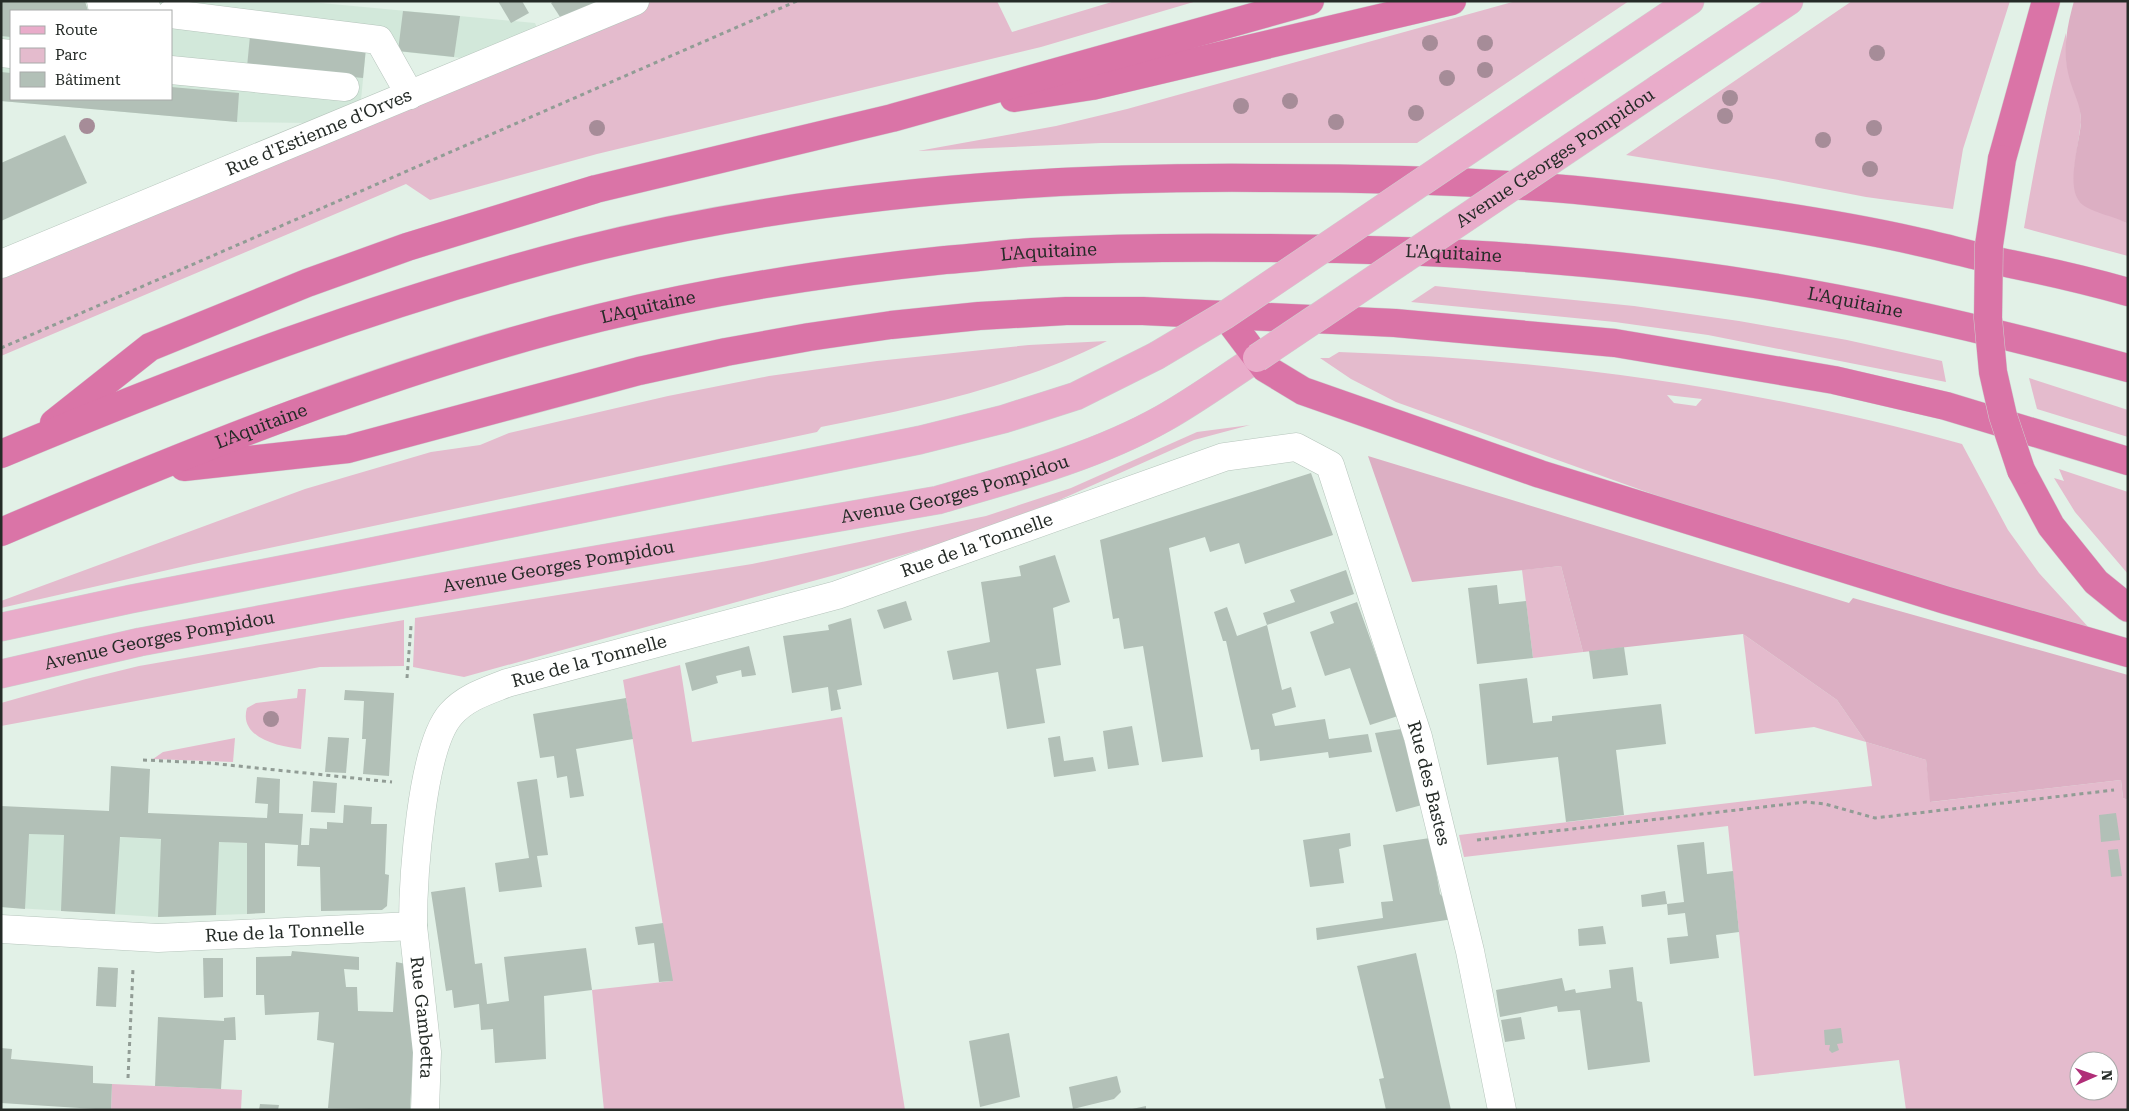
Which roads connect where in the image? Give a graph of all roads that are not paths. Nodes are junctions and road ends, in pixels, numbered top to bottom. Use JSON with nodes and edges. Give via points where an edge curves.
{"nodes":[{"id":1,"x":101,"y":1,"type":"edge"},
{"id":2,"x":635,"y":1,"type":"edge"},
{"id":3,"x":1310,"y":1,"type":"edge"},
{"id":4,"x":1452,"y":1,"type":"edge"},
{"id":5,"x":1690,"y":1,"type":"edge"},
{"id":6,"x":1789,"y":1,"type":"edge"},
{"id":7,"x":2046,"y":1,"type":"edge"},
{"id":8,"x":139,"y":10,"type":"edge"},
{"id":9,"x":172,"y":14,"type":"edge"},
{"id":10,"x":172,"y":70,"type":"edge"},
{"id":11,"x":345,"y":87,"type":"dead end"},
{"id":12,"x":410,"y":95,"type":"junction"},
{"id":13,"x":892,"y":118,"type":"junction"},
{"id":14,"x":1,"y":264,"type":"edge"},
{"id":15,"x":2128,"y":292,"type":"edge"},
{"id":16,"x":1226,"y":315,"type":"junction"},
{"id":17,"x":1257,"y":358,"type":"junction"},
{"id":18,"x":2128,"y":368,"type":"edge"},
{"id":19,"x":30,"y":442,"type":"junction"},
{"id":20,"x":1,"y":454,"type":"edge"},
{"id":21,"x":2128,"y":461,"type":"edge"},
{"id":22,"x":1330,"y":465,"type":"joint"},
{"id":23,"x":145,"y":471,"type":"junction"},
{"id":24,"x":1,"y":532,"type":"edge"},
{"id":25,"x":2128,"y":608,"type":"edge"},
{"id":26,"x":1,"y":627,"type":"edge"},
{"id":27,"x":2128,"y":653,"type":"edge"},
{"id":28,"x":1,"y":674,"type":"edge"},
{"id":29,"x":413,"y":926,"type":"junction"},
{"id":30,"x":1,"y":929,"type":"edge"},
{"id":31,"x":425,"y":1110,"type":"edge"},
{"id":32,"x":1502,"y":1110,"type":"edge"}],
"edges":[{"from":1,"to":8,"type":"street","via":[[102,6]]},
{"from":2,"to":12,"type":"street","name":"Rue d'Estienne d'Orves"},
{"from":3,"to":13,"type":"highway"},
{"from":4,"to":13,"type":"highway","via":[[1092,86]]},
{"from":5,"to":16,"type":"main road","bridge":true},
{"from":6,"to":17,"type":"main road","name":"Avenue Georges Pompidou","bridge":true},
{"from":7,"to":25,"type":"highway","bridge":true,"via":[[2002,158],[1989,245],[1988,318],[1993,372],[2021,470],[2051,526],[2096,582]]},
{"from":9,"to":12,"type":"street","via":[[379,40]]},
{"from":10,"to":11,"type":"street"},
{"from":12,"to":14,"type":"street","name":"Rue d'Estienne d'Orves"},
{"from":13,"to":19,"type":"highway","via":[[596,190],[407,247],[307,283],[150,347]]},
{"from":15,"to":19,"type":"highway","via":[[1902,238],[1765,213],[1603,193],[1524,186],[1320,178],[1171,177],[1023,183],[874,197],[728,219],[582,250],[439,290],[298,337]]},
{"from":16,"to":17,"type":"highway"},
{"from":16,"to":26,"type":"main road","bridge":true,"via":[[1156,356],[1076,396],[1004,419],[920,440]]},
{"from":17,"to":27,"type":"highway","via":[[1276,376],[1303,391],[1540,474],[1945,600]]},
{"from":17,"to":28,"type":"main road","name":"Avenue Georges Pompidou","via":[[1163,418],[1102,447],[1026,475],[938,500],[344,604],[140,642]]},
{"from":18,"to":23,"type":"highway","name":"L'Aquitaine","via":[[1897,311],[1754,284],[1606,265],[1420,251],[1318,248],[1172,247],[1028,252],[882,267],[740,288],[598,318],[460,358],[331,401]]},
{"from":19,"to":20,"type":"highway"},
{"from":21,"to":23,"type":"highway","via":[[1946,406],[1843,382],[1615,343],[1395,323],[1066,311],[892,325],[800,339],[726,352],[552,392],[348,449]]},
{"from":22,"to":29,"type":"street","name":"Rue de la Tonnelle","via":[[1296,446],[1224,457],[837,595],[507,683],[473,696],[450,714],[432,757],[413,879]]},
{"from":22,"to":32,"type":"street","name":"Rue des Bastes","via":[[1418,737],[1470,951]]},
{"from":23,"to":24,"type":"highway","name":"L'Aquitaine"},
{"from":29,"to":30,"type":"street","name":"Rue de la Tonnelle","via":[[158,938]]},
{"from":29,"to":31,"type":"street","name":"Rue Gambetta","via":[[427,1052]]}]}
